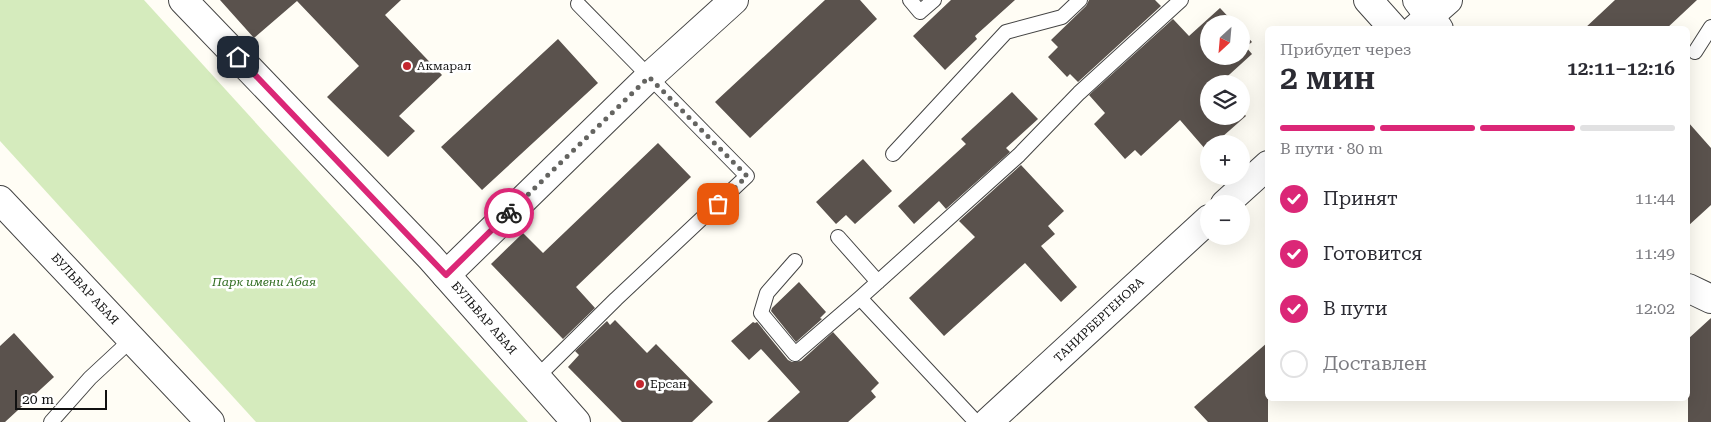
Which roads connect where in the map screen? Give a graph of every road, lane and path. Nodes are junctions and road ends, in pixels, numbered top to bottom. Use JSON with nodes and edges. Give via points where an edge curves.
{"nodes":[{"id":1,"x":184,"y":0,"type":"edge"},
{"id":2,"x":734,"y":0,"type":"edge"},
{"id":3,"x":910,"y":0,"type":"edge"},
{"id":4,"x":934,"y":0,"type":"edge"},
{"id":5,"x":1080,"y":0,"type":"edge"},
{"id":6,"x":1181,"y":0,"type":"edge"},
{"id":7,"x":1368,"y":0,"type":"edge"},
{"id":8,"x":578,"y":4,"type":"dead end"},
{"id":9,"x":1391,"y":26,"type":"edge"},
{"id":10,"x":1711,"y":27,"type":"edge"},
{"id":11,"x":1695,"y":52,"type":"dead end"},
{"id":12,"x":649,"y":77,"type":"junction"},
{"id":13,"x":893,"y":154,"type":"dead end"},
{"id":14,"x":1265,"y":168,"type":"edge"},
{"id":15,"x":1235,"y":195,"type":"edge"},
{"id":16,"x":0,"y":200,"type":"edge"},
{"id":17,"x":1200,"y":227,"type":"edge"},
{"id":18,"x":838,"y":237,"type":"dead end"},
{"id":19,"x":795,"y":261,"type":"dead end"},
{"id":20,"x":446,"y":275,"type":"junction"},
{"id":21,"x":878,"y":282,"type":"junction"},
{"id":22,"x":1690,"y":289,"type":"edge"},
{"id":23,"x":860,"y":298,"type":"junction"},
{"id":24,"x":1711,"y":299,"type":"edge"},
{"id":25,"x":132,"y":339,"type":"junction"},
{"id":26,"x":536,"y":378,"type":"junction"},
{"id":27,"x":51,"y":422,"type":"edge"},
{"id":28,"x":210,"y":422,"type":"edge"},
{"id":29,"x":576,"y":422,"type":"edge"},
{"id":30,"x":976,"y":422,"type":"edge"},
{"id":31,"x":988,"y":422,"type":"edge"}],
"edges":[{"from":1,"to":20,"type":"street","name":"БУЛЬВАР АБАЯ"},
{"from":2,"to":12,"type":"street"},
{"from":3,"to":4,"type":"lane","via":[[920,12]]},
{"from":5,"to":13,"type":"lane","via":[[1062,17],[1006,32]]},
{"from":6,"to":21,"type":"lane","via":[[1079,93],[1019,155]]},
{"from":7,"to":9,"type":"street"},
{"from":8,"to":12,"type":"lane"},
{"from":10,"to":11,"type":"lane"},
{"from":12,"to":20,"type":"street"},
{"from":12,"to":26,"type":"lane","via":[[747,176]]},
{"from":14,"to":15,"type":"street"},
{"from":16,"to":25,"type":"street","name":"БУЛЬВАР АБАЯ"},
{"from":17,"to":31,"type":"street","name":"ТАНИРБЕРГЕНОВА"},
{"from":18,"to":21,"type":"lane"},
{"from":19,"to":23,"type":"lane","via":[[767,293],[761,313],[795,354]]},
{"from":20,"to":26,"type":"street","name":"БУЛЬВАР АБАЯ"},
{"from":21,"to":23,"type":"lane"},
{"from":22,"to":24,"type":"street"},
{"from":23,"to":30,"type":"lane"},
{"from":25,"to":27,"type":"lane","via":[[90,378]]},
{"from":25,"to":28,"type":"street","name":"БУЛЬВАР АБАЯ"},
{"from":26,"to":29,"type":"street","name":"БУЛЬВАР АБАЯ"}]}
